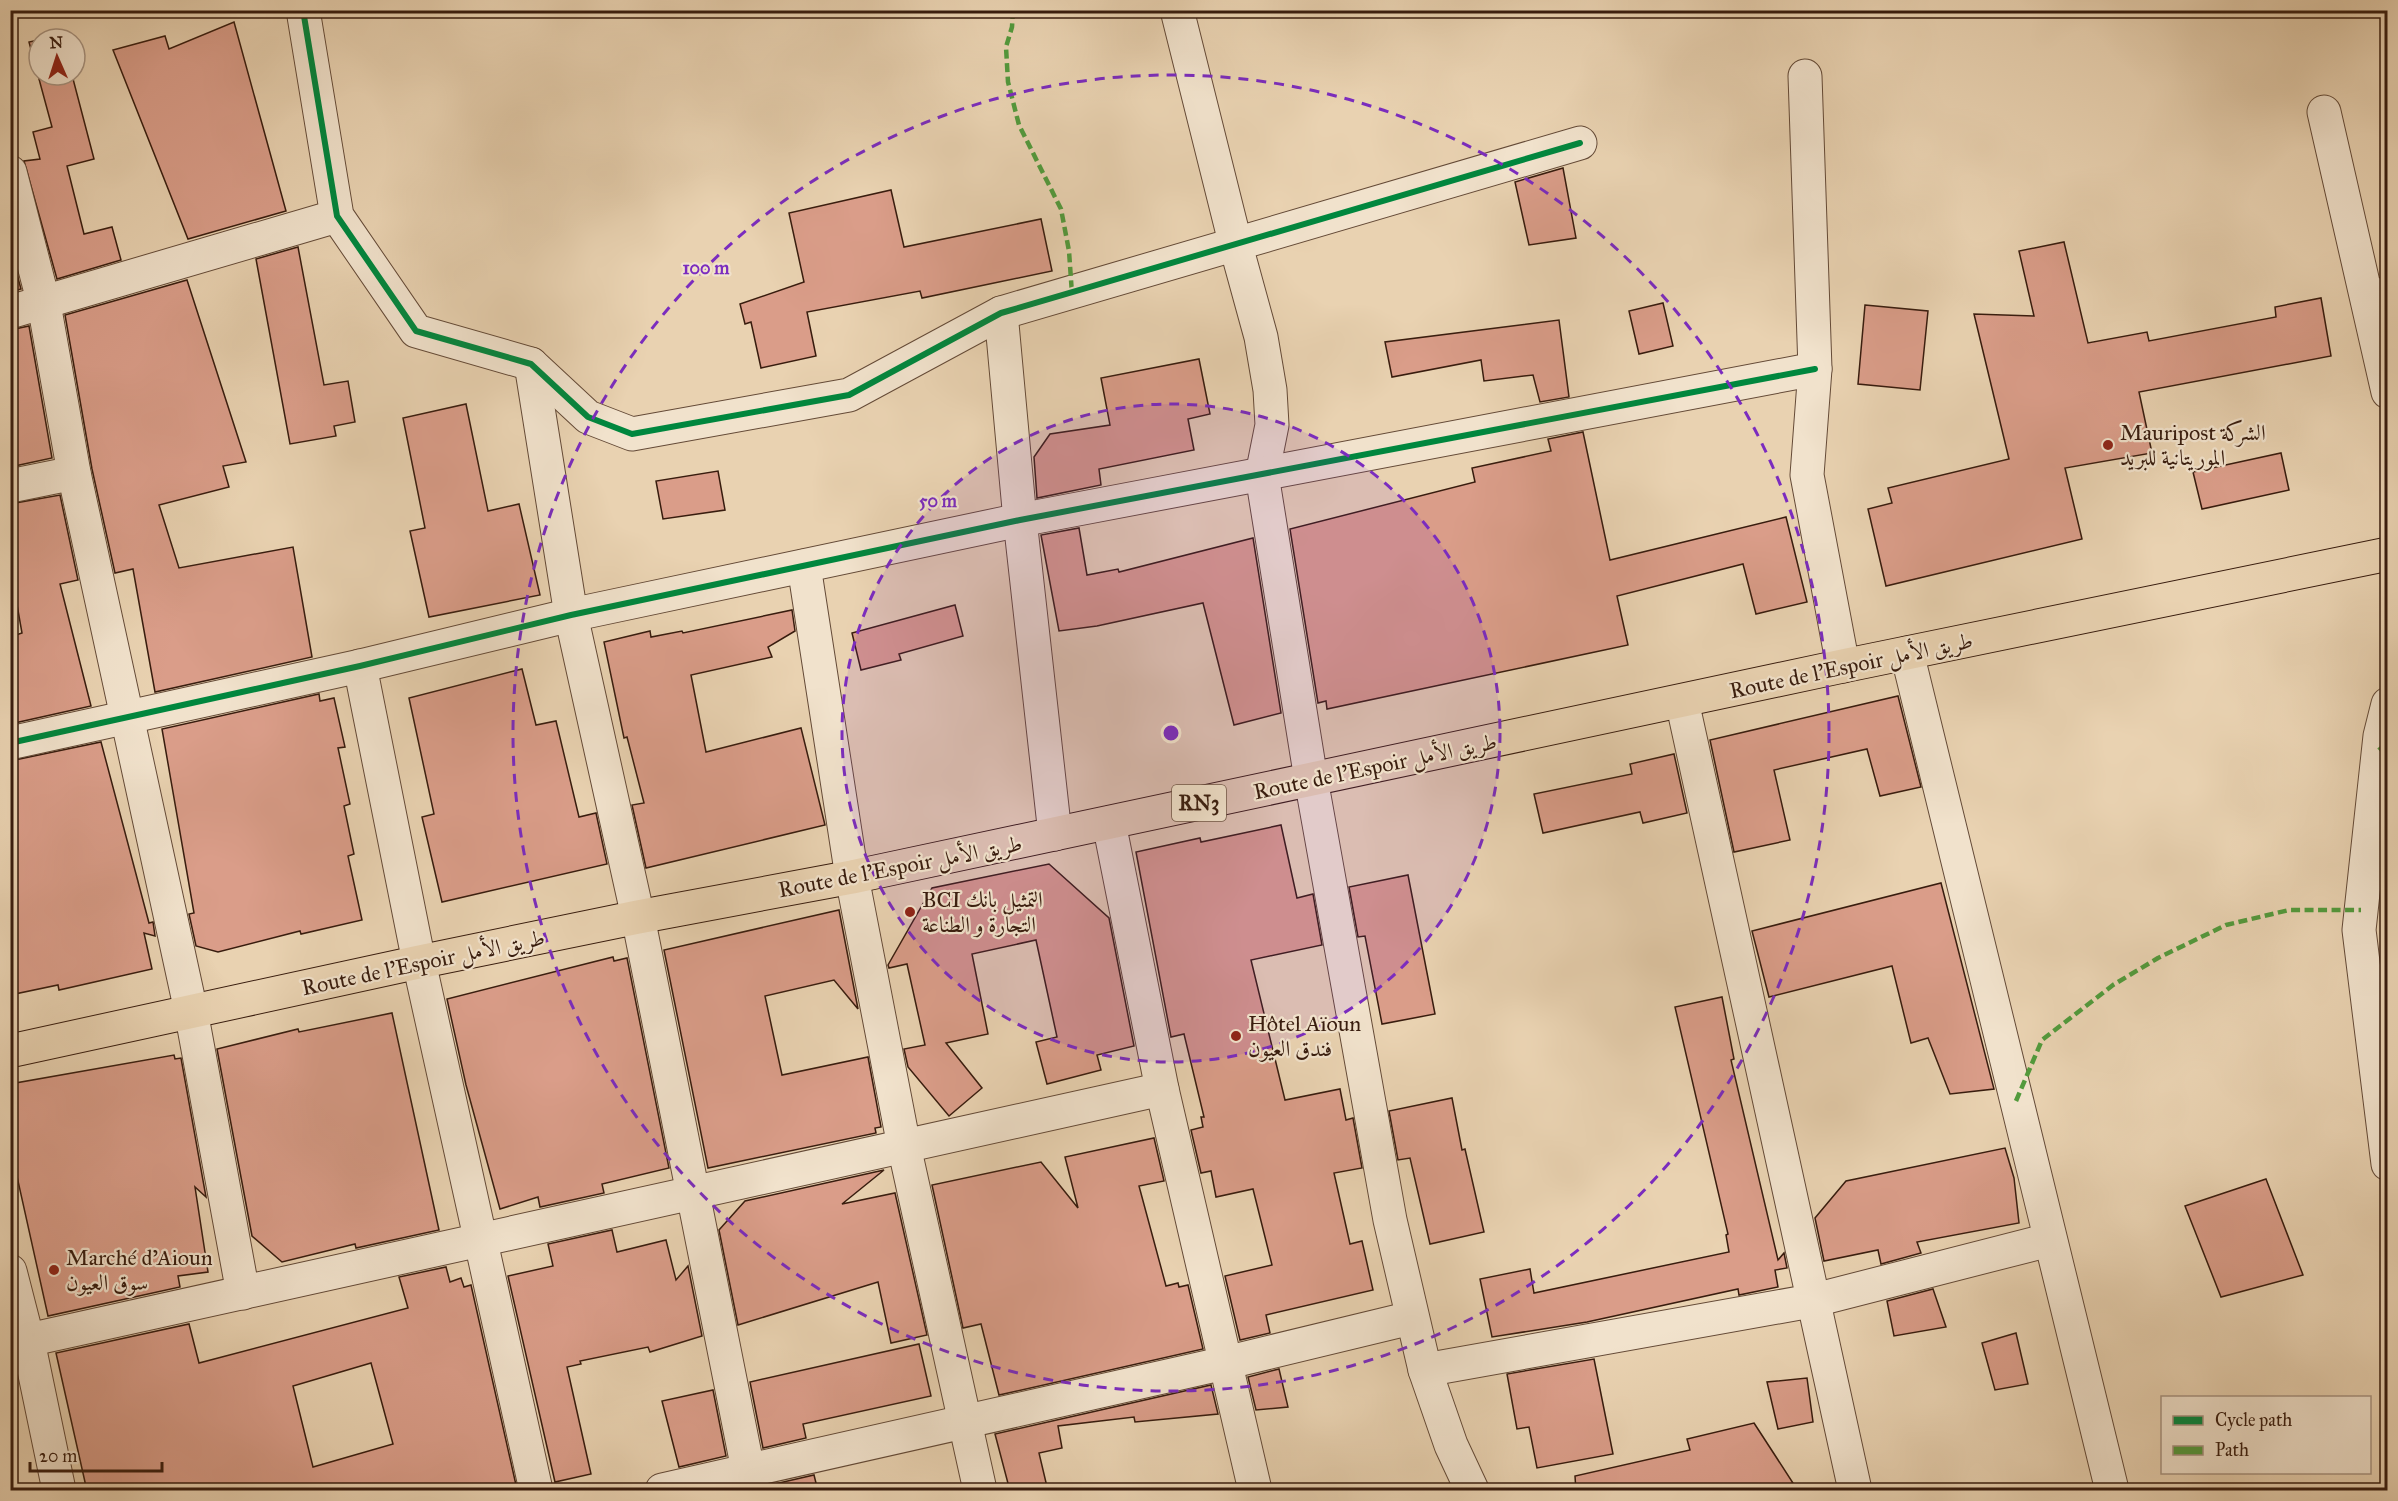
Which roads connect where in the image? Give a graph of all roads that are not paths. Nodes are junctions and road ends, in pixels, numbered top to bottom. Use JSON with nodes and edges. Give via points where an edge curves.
{"nodes":[{"id":1,"x":303,"y":10,"type":"edge"},
{"id":2,"x":1177,"y":10,"type":"edge"},
{"id":3,"x":1805,"y":76,"type":"dead end"},
{"id":4,"x":2324,"y":112,"type":"dead end"},
{"id":5,"x":1580,"y":143,"type":"dead end"},
{"id":6,"x":10,"y":172,"type":"edge"},
{"id":7,"x":337,"y":216,"type":"junction"},
{"id":8,"x":1236,"y":246,"type":"junction"},
{"id":9,"x":2376,"y":291,"type":"edge"},
{"id":10,"x":44,"y":304,"type":"junction"},
{"id":11,"x":10,"y":312,"type":"edge"},
{"id":12,"x":1001,"y":313,"type":"junction"},
{"id":13,"x":531,"y":364,"type":"junction"},
{"id":14,"x":1815,"y":369,"type":"junction"},
{"id":15,"x":2388,"y":392,"type":"edge"},
{"id":16,"x":74,"y":473,"type":"junction"},
{"id":17,"x":1262,"y":476,"type":"junction"},
{"id":18,"x":10,"y":486,"type":"edge"},
{"id":19,"x":1020,"y":520,"type":"junction"},
{"id":20,"x":2388,"y":554,"type":"edge"},
{"id":21,"x":804,"y":566,"type":"junction"},
{"id":22,"x":571,"y":615,"type":"junction"},
{"id":23,"x":1907,"y":653,"type":"junction"},
{"id":24,"x":360,"y":666,"type":"junction"},
{"id":25,"x":1843,"y":666,"type":"junction"},
{"id":26,"x":1682,"y":701,"type":"junction"},
{"id":27,"x":2388,"y":704,"type":"edge"},
{"id":28,"x":126,"y":716,"type":"junction"},
{"id":29,"x":10,"y":743,"type":"edge"},
{"id":30,"x":1311,"y":779,"type":"junction"},
{"id":31,"x":1109,"y":823,"type":"junction"},
{"id":32,"x":1055,"y":834,"type":"junction"},
{"id":33,"x":852,"y":877,"type":"junction"},
{"id":34,"x":638,"y":917,"type":"junction"},
{"id":35,"x":419,"y":962,"type":"junction"},
{"id":36,"x":191,"y":1011,"type":"junction"},
{"id":37,"x":10,"y":1051,"type":"edge"},
{"id":38,"x":1162,"y":1089,"type":"junction"},
{"id":39,"x":904,"y":1146,"type":"junction"},
{"id":40,"x":2388,"y":1164,"type":"edge"},
{"id":41,"x":693,"y":1193,"type":"junction"},
{"id":42,"x":480,"y":1240,"type":"junction"},
{"id":43,"x":2049,"y":1240,"type":"junction"},
{"id":44,"x":10,"y":1271,"type":"edge"},
{"id":45,"x":243,"y":1293,"type":"junction"},
{"id":46,"x":1811,"y":1301,"type":"junction"},
{"id":47,"x":1411,"y":1318,"type":"junction"},
{"id":48,"x":19,"y":1342,"type":"edge"},
{"id":49,"x":1225,"y":1363,"type":"junction"},
{"id":50,"x":1425,"y":1370,"type":"junction"},
{"id":51,"x":965,"y":1423,"type":"junction"},
{"id":52,"x":750,"y":1481,"type":"edge"},
{"id":53,"x":58,"y":1491,"type":"edge"},
{"id":54,"x":536,"y":1491,"type":"edge"},
{"id":55,"x":662,"y":1491,"type":"edge"},
{"id":56,"x":980,"y":1491,"type":"edge"},
{"id":57,"x":1255,"y":1491,"type":"edge"},
{"id":58,"x":1472,"y":1491,"type":"edge"},
{"id":59,"x":1855,"y":1491,"type":"edge"},
{"id":60,"x":2112,"y":1491,"type":"edge"}],
"edges":[{"from":1,"to":7,"type":"street"},
{"from":2,"to":8,"type":"street"},
{"from":3,"to":14,"type":"street"},
{"from":4,"to":9,"type":"street"},
{"from":5,"to":8,"type":"street"},
{"from":6,"to":10,"type":"street"},
{"from":7,"to":10,"type":"street"},
{"from":7,"to":13,"type":"street","via":[[416,331]]},
{"from":8,"to":12,"type":"street"},
{"from":8,"to":17,"type":"street","via":[[1261,337],[1270,390],[1272,425]]},
{"from":9,"to":15,"type":"street"},
{"from":10,"to":11,"type":"street"},
{"from":10,"to":16,"type":"street"},
{"from":12,"to":13,"type":"street","via":[[849,395],[632,434],[588,417]]},
{"from":12,"to":19,"type":"street"},
{"from":13,"to":22,"type":"street"},
{"from":14,"to":17,"type":"street"},
{"from":14,"to":25,"type":"street","via":[[1807,475]]},
{"from":16,"to":18,"type":"street"},
{"from":16,"to":28,"type":"street"},
{"from":17,"to":19,"type":"street"},
{"from":17,"to":30,"type":"street"},
{"from":19,"to":21,"type":"street"},
{"from":19,"to":32,"type":"street"},
{"from":20,"to":23,"type":"highway","name":"Route de l’Espoir طريق الأمل","number":"RN3"},
{"from":21,"to":22,"type":"street"},
{"from":21,"to":33,"type":"street"},
{"from":22,"to":24,"type":"street"},
{"from":22,"to":34,"type":"street"},
{"from":23,"to":25,"type":"highway","name":"Route de l’Espoir طريق الأمل","number":"RN3"},
{"from":23,"to":43,"type":"street"},
{"from":24,"to":28,"type":"street"},
{"from":24,"to":35,"type":"street"},
{"from":25,"to":26,"type":"highway","name":"Route de l’Espoir طريق الأمل","number":"RN3"},
{"from":26,"to":30,"type":"highway","name":"Route de l’Espoir طريق الأمل","number":"RN3"},
{"from":26,"to":46,"type":"street"},
{"from":27,"to":40,"type":"street","via":[[2380,736],[2359,930]]},
{"from":28,"to":29,"type":"street"},
{"from":28,"to":36,"type":"street"},
{"from":30,"to":31,"type":"highway","name":"Route de l’Espoir طريق الأمل","number":"RN3"},
{"from":30,"to":47,"type":"street"},
{"from":31,"to":32,"type":"highway","name":"Route de l’Espoir طريق الأمل","number":"RN3"},
{"from":31,"to":38,"type":"street"},
{"from":32,"to":33,"type":"highway","name":"Route de l’Espoir طريق الأمل","number":"RN3"},
{"from":33,"to":34,"type":"highway","name":"Route de l’Espoir طريق الأمل","number":"RN3"},
{"from":33,"to":39,"type":"street"},
{"from":34,"to":35,"type":"highway","name":"Route de l’Espoir طريق الأمل","number":"RN3"},
{"from":34,"to":41,"type":"street"},
{"from":35,"to":36,"type":"highway","name":"Route de l’Espoir طريق الأمل","number":"RN3"},
{"from":35,"to":42,"type":"street"},
{"from":36,"to":37,"type":"highway","name":"Route de l’Espoir طريق الأمل","number":"RN3"},
{"from":36,"to":45,"type":"street"},
{"from":38,"to":39,"type":"street"},
{"from":38,"to":49,"type":"street"},
{"from":39,"to":41,"type":"street"},
{"from":39,"to":51,"type":"street"},
{"from":41,"to":42,"type":"street"},
{"from":41,"to":52,"type":"street"},
{"from":42,"to":45,"type":"street"},
{"from":42,"to":54,"type":"street"},
{"from":43,"to":46,"type":"street"},
{"from":43,"to":60,"type":"street"},
{"from":44,"to":48,"type":"street"},
{"from":45,"to":48,"type":"street"},
{"from":46,"to":50,"type":"street"},
{"from":46,"to":59,"type":"street"},
{"from":47,"to":49,"type":"street"},
{"from":47,"to":50,"type":"street"},
{"from":48,"to":53,"type":"street"},
{"from":49,"to":51,"type":"street"},
{"from":49,"to":57,"type":"street"},
{"from":50,"to":58,"type":"street"},
{"from":51,"to":52,"type":"street"},
{"from":51,"to":56,"type":"street"},
{"from":52,"to":55,"type":"street"}]}
